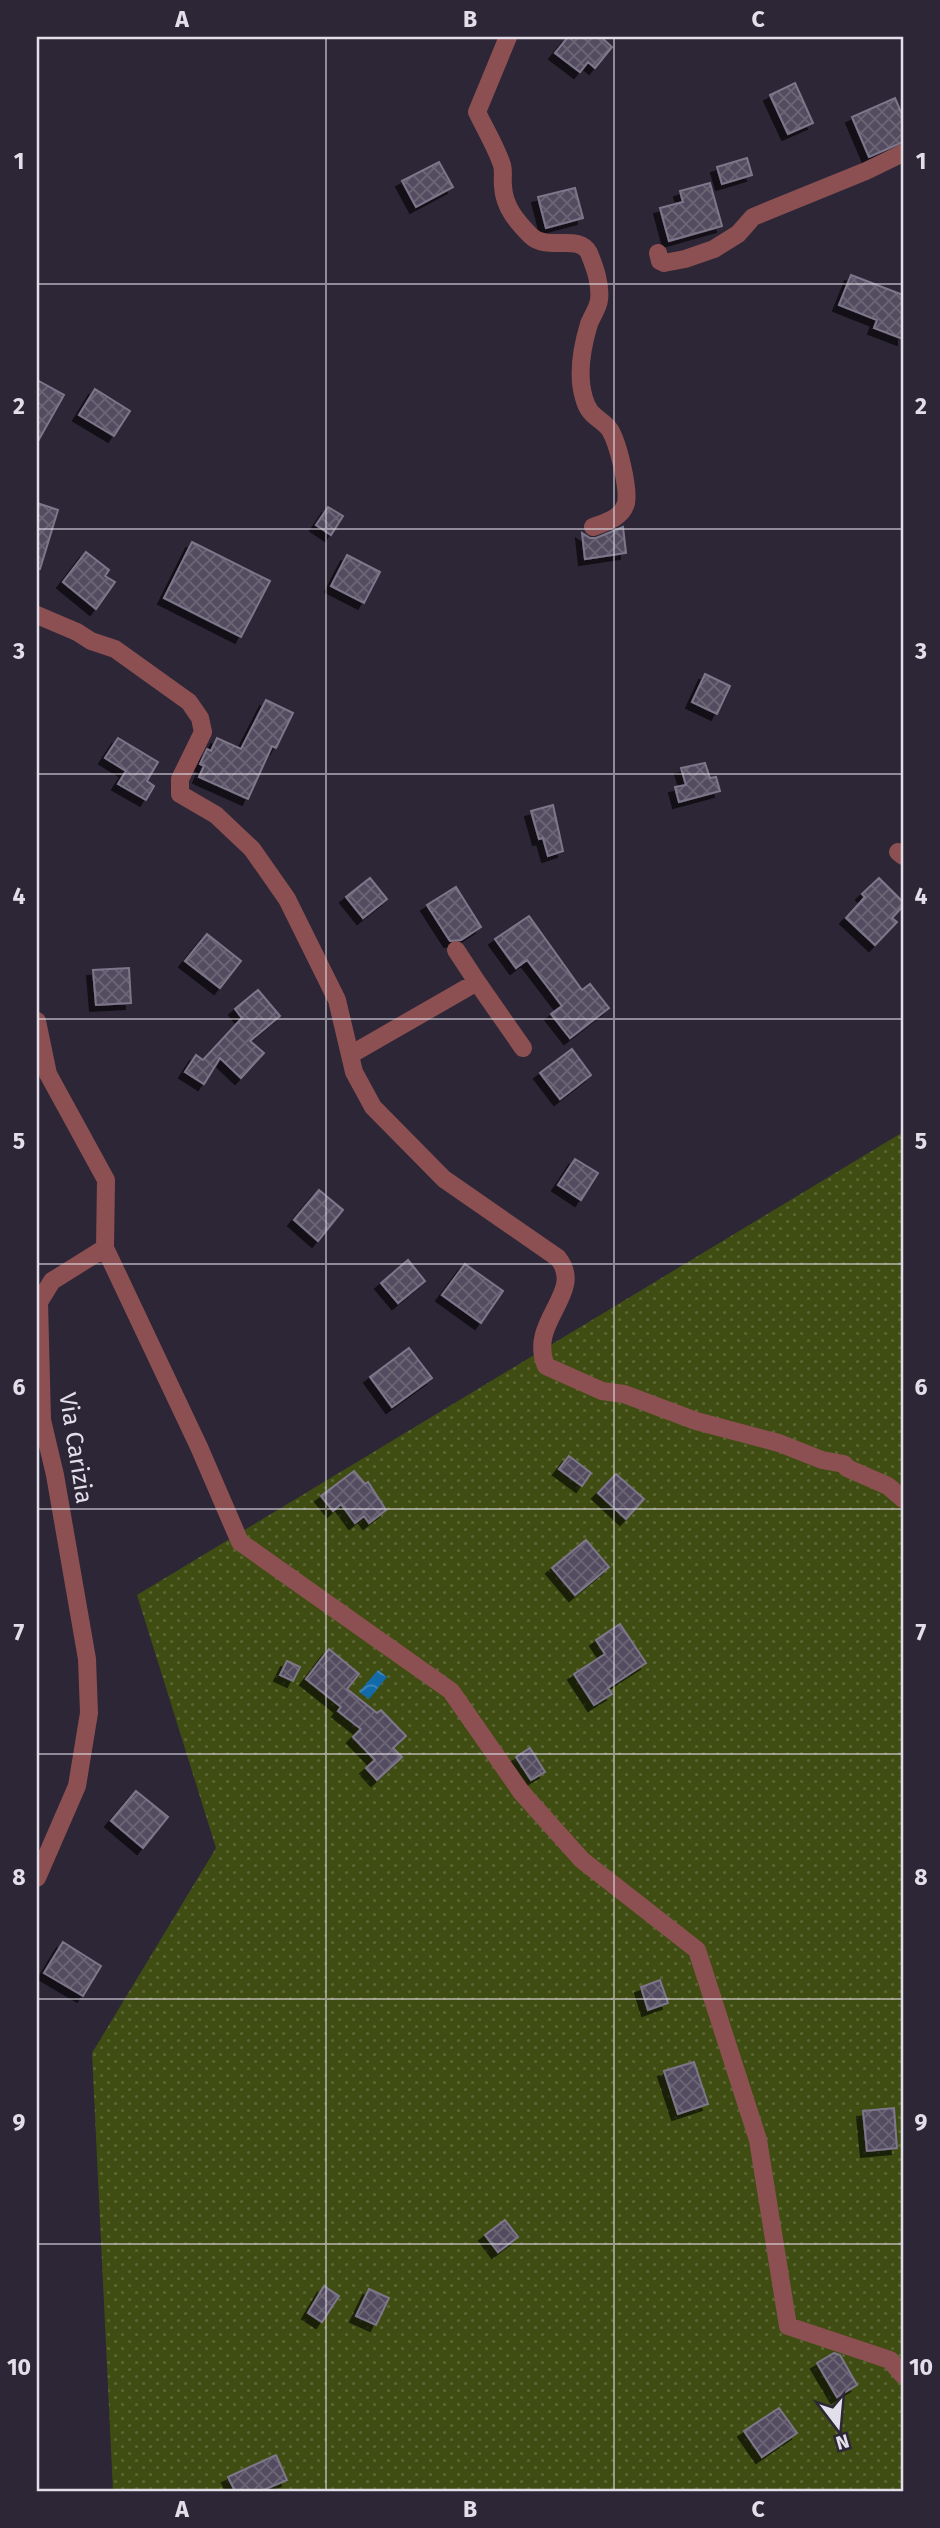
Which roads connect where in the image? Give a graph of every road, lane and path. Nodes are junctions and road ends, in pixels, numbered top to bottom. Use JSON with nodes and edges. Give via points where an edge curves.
{"nodes":[{"id":1,"x":508,"y":37,"type":"edge"},
{"id":2,"x":903,"y":153,"type":"edge"},
{"id":3,"x":658,"y":253,"type":"dead end"},
{"id":4,"x":593,"y":527,"type":"dead end"},
{"id":5,"x":37,"y":615,"type":"edge"},
{"id":6,"x":456,"y":950,"type":"dead end"},
{"id":7,"x":477,"y":982,"type":"junction"},
{"id":8,"x":37,"y":1021,"type":"edge"},
{"id":9,"x":523,"y":1048,"type":"dead end"},
{"id":10,"x":350,"y":1055,"type":"junction"},
{"id":11,"x":105,"y":1248,"type":"junction"},
{"id":12,"x":903,"y":1499,"type":"edge"},
{"id":13,"x":37,"y":1878,"type":"edge"},
{"id":14,"x":903,"y":2375,"type":"edge"}],
"edges":[{"from":1,"to":4,"type":"street","via":[[477,112],[502,166],[503,196],[533,239],[586,249],[598,278],[599,303],[585,337],[582,386],[589,411],[609,428],[614,440],[626,502],[619,516]]},
{"from":2,"to":3,"type":"street","via":[[753,217],[738,234],[714,249],[664,263]]},
{"from":5,"to":10,"type":"street","via":[[115,649],[190,702],[204,732],[180,779],[180,794],[216,815],[252,849],[286,900],[337,1000]]},
{"from":6,"to":7,"type":"street"},
{"from":7,"to":9,"type":"street"},
{"from":7,"to":10,"type":"street"},
{"from":8,"to":11,"type":"street","via":[[48,1074],[106,1180]]},
{"from":10,"to":12,"type":"street","via":[[373,1107],[444,1179],[566,1268],[566,1289],[544,1333],[547,1366],[602,1391],[844,1464],[888,1486]]},
{"from":11,"to":13,"type":"street","name":"Via Carizia","via":[[52,1281],[38,1302],[43,1420],[87,1660],[89,1713],[77,1786]]},
{"from":11,"to":14,"type":"street","via":[[240,1542],[451,1691],[522,1793],[582,1860],[697,1950],[758,2140],[788,2326],[890,2360]]}]}
